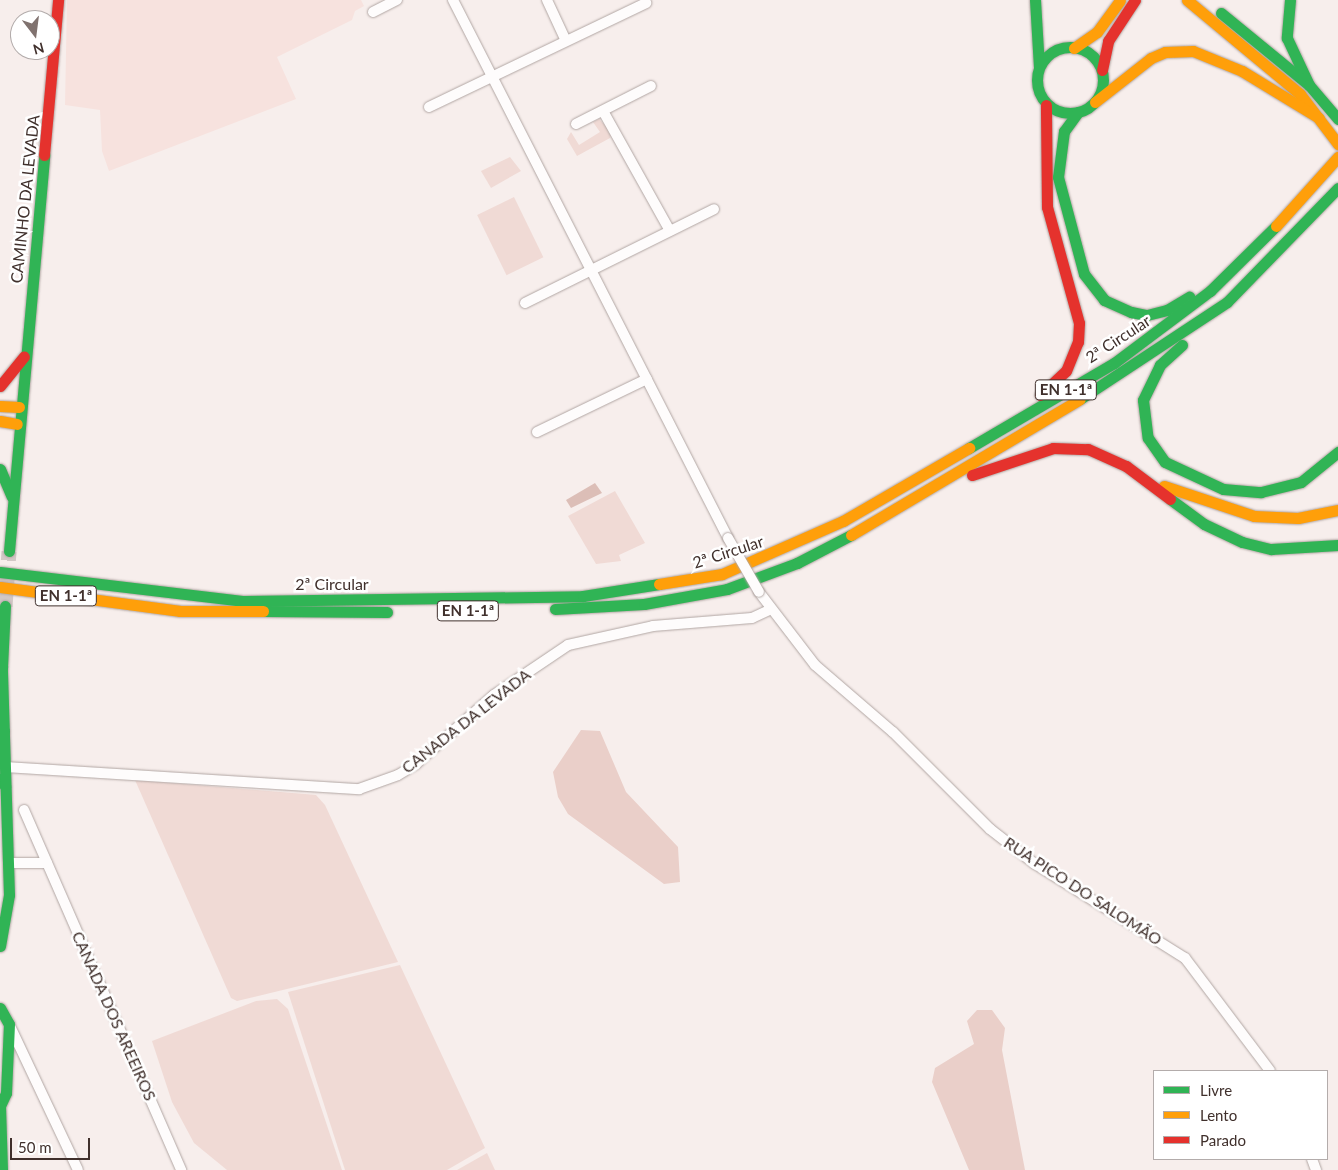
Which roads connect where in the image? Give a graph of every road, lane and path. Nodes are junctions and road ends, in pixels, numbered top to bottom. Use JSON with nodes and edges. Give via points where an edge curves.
{"nodes":[{"id":1,"x":58,"y":0,"type":"edge"},
{"id":2,"x":397,"y":0,"type":"edge"},
{"id":3,"x":453,"y":0,"type":"edge"},
{"id":4,"x":547,"y":0,"type":"edge"},
{"id":5,"x":1035,"y":0,"type":"edge"},
{"id":6,"x":1120,"y":0,"type":"edge"},
{"id":7,"x":1135,"y":0,"type":"edge"},
{"id":8,"x":1186,"y":0,"type":"edge"},
{"id":9,"x":1204,"y":0,"type":"edge"},
{"id":10,"x":1290,"y":0,"type":"edge"},
{"id":11,"x":646,"y":3,"type":"dead end"},
{"id":12,"x":373,"y":12,"type":"dead end"},
{"id":13,"x":566,"y":41,"type":"junction"},
{"id":14,"x":1074,"y":48,"type":"junction"},
{"id":15,"x":1039,"y":67,"type":"junction"},
{"id":16,"x":1102,"y":70,"type":"junction"},
{"id":17,"x":491,"y":77,"type":"junction"},
{"id":18,"x":1310,"y":85,"type":"junction"},
{"id":19,"x":651,"y":86,"type":"dead end"},
{"id":20,"x":1095,"y":102,"type":"junction"},
{"id":21,"x":1046,"y":105,"type":"junction"},
{"id":22,"x":429,"y":107,"type":"dead end"},
{"id":23,"x":603,"y":110,"type":"junction"},
{"id":24,"x":1078,"y":112,"type":"junction"},
{"id":25,"x":1319,"y":118,"type":"junction"},
{"id":26,"x":1338,"y":119,"type":"edge"},
{"id":27,"x":576,"y":124,"type":"dead end"},
{"id":28,"x":1338,"y":144,"type":"edge"},
{"id":29,"x":1338,"y":157,"type":"edge"},
{"id":30,"x":1338,"y":188,"type":"edge"},
{"id":31,"x":714,"y":209,"type":"dead end"},
{"id":32,"x":670,"y":231,"type":"junction"},
{"id":33,"x":1247,"y":255,"type":"junction"},
{"id":34,"x":591,"y":271,"type":"junction"},
{"id":35,"x":1227,"y":302,"type":"junction"},
{"id":36,"x":525,"y":304,"type":"dead end"},
{"id":37,"x":24,"y":356,"type":"junction"},
{"id":38,"x":647,"y":379,"type":"junction"},
{"id":39,"x":0,"y":386,"type":"edge"},
{"id":40,"x":0,"y":406,"type":"edge"},
{"id":41,"x":19,"y":407,"type":"junction"},
{"id":42,"x":0,"y":422,"type":"edge"},
{"id":43,"x":18,"y":424,"type":"junction"},
{"id":44,"x":537,"y":432,"type":"dead end"},
{"id":45,"x":1338,"y":452,"type":"edge"},
{"id":46,"x":0,"y":469,"type":"edge"},
{"id":47,"x":1144,"y":479,"type":"junction"},
{"id":48,"x":897,"y":488,"type":"junction"},
{"id":49,"x":12,"y":497,"type":"junction"},
{"id":50,"x":1338,"y":510,"type":"edge"},
{"id":51,"x":888,"y":514,"type":"junction"},
{"id":52,"x":1338,"y":545,"type":"edge"},
{"id":53,"x":9,"y":550,"type":"tunnel mouth"},
{"id":54,"x":0,"y":572,"type":"edge"},
{"id":55,"x":0,"y":587,"type":"edge"},
{"id":56,"x":5,"y":606,"type":"tunnel mouth"},
{"id":57,"x":769,"y":610,"type":"junction"},
{"id":58,"x":1,"y":668,"type":"edge"},
{"id":59,"x":2,"y":717,"type":"edge"},
{"id":60,"x":2,"y":731,"type":"edge"},
{"id":61,"x":5,"y":767,"type":"junction"},
{"id":62,"x":3,"y":782,"type":"edge"},
{"id":63,"x":24,"y":810,"type":"dead end"},
{"id":64,"x":8,"y":863,"type":"junction"},
{"id":65,"x":47,"y":863,"type":"junction"},
{"id":66,"x":0,"y":946,"type":"edge"},
{"id":67,"x":0,"y":1008,"type":"edge"},
{"id":68,"x":4,"y":1023,"type":"edge"},
{"id":69,"x":1269,"y":1070,"type":"edge"},
{"id":70,"x":0,"y":1106,"type":"edge"},
{"id":71,"x":2,"y":1170,"type":"edge"},
{"id":72,"x":78,"y":1170,"type":"edge"},
{"id":73,"x":181,"y":1170,"type":"edge"}],
"edges":[{"from":1,"to":37,"type":"main road","name":"CAMINHO DA LEVADA"},
{"from":2,"to":12,"type":"street"},
{"from":3,"to":17,"type":"street","name":"RUA PICO DO SALOMÃO"},
{"from":4,"to":13,"type":"street"},
{"from":5,"to":15,"type":"main road"},
{"from":6,"to":14,"type":"main road","via":[[1097,32]]},
{"from":7,"to":16,"type":"main road","via":[[1108,41]]},
{"from":8,"to":25,"type":"main road","via":[[1271,66]]},
{"from":9,"to":18,"type":"main road"},
{"from":10,"to":18,"type":"main road","via":[[1287,38]]},
{"from":11,"to":13,"type":"street"},
{"from":13,"to":17,"type":"street"},
{"from":14,"to":15,"type":"main road","via":[[1058,50]]},
{"from":14,"to":16,"type":"main road","via":[[1091,55]]},
{"from":15,"to":21,"type":"main road","via":[[1038,86]]},
{"from":16,"to":20,"type":"main road","via":[[1103,86]]},
{"from":17,"to":22,"type":"street"},
{"from":17,"to":34,"type":"street","name":"RUA PICO DO SALOMÃO"},
{"from":18,"to":26,"type":"main road"},
{"from":19,"to":23,"type":"street"},
{"from":20,"to":24,"type":"main road"},
{"from":20,"to":25,"type":"main road","via":[[1151,58],[1165,52],[1193,52],[1242,71]]},
{"from":21,"to":24,"type":"main road"},
{"from":21,"to":48,"type":"main road","via":[[1048,207],[1078,323],[1072,358],[1051,388],[912,474]]},
{"from":23,"to":27,"type":"street"},
{"from":23,"to":32,"type":"street"},
{"from":24,"to":33,"type":"main road","via":[[1064,131],[1058,177],[1077,260],[1104,300],[1147,314],[1167,310]]},
{"from":25,"to":28,"type":"main road"},
{"from":29,"to":33,"type":"main road","name":"2ª Circular","number":"EN 1-1ª"},
{"from":30,"to":35,"type":"main road","name":"2ª Circular","number":"EN 1-1ª"},
{"from":31,"to":32,"type":"street"},
{"from":32,"to":34,"type":"street"},
{"from":33,"to":48,"type":"main road","name":"2ª Circular","number":"EN 1-1ª","via":[[1170,324],[1114,362]]},
{"from":34,"to":36,"type":"street"},
{"from":34,"to":38,"type":"street","name":"RUA PICO DO SALOMÃO"},
{"from":35,"to":45,"type":"main road","via":[[1160,365],[1143,400],[1148,438],[1164,462],[1223,488],[1261,492],[1301,482]]},
{"from":35,"to":51,"type":"main road","name":"2ª Circular","number":"EN 1-1ª","via":[[1122,374]]},
{"from":37,"to":39,"type":"main road"},
{"from":37,"to":41,"type":"main road","name":"CAMINHO DA LEVADA"},
{"from":38,"to":44,"type":"street"},
{"from":38,"to":57,"type":"street","name":"RUA PICO DO SALOMÃO","bridge":true,"via":[[728,538]]},
{"from":40,"to":41,"type":"main road"},
{"from":41,"to":43,"type":"main road","name":"CAMINHO DA LEVADA"},
{"from":42,"to":43,"type":"main road"},
{"from":43,"to":49,"type":"main road","name":"CAMINHO DA LEVADA"},
{"from":46,"to":49,"type":"main road"},
{"from":47,"to":50,"type":"main road","via":[[1254,516],[1298,518]]},
{"from":47,"to":51,"type":"main road","via":[[1107,455],[1088,449],[1053,448],[986,468]]},
{"from":47,"to":52,"type":"main road","via":[[1204,524],[1242,542],[1281,549]]},
{"from":48,"to":54,"type":"main road","name":"2ª Circular","number":"EN 1-1ª","via":[[799,544],[722,574],[582,596],[244,601]]},
{"from":49,"to":53,"type":"main road","name":"CAMINHO DA LEVADA"},
{"from":51,"to":55,"type":"main road","name":"2ª Circular","number":"EN 1-1ª","via":[[761,578],[684,598],[601,609],[244,614]]},
{"from":56,"to":58,"type":"main road"},
{"from":57,"to":61,"type":"street","name":"CANADA DA LEVADA","via":[[752,618],[653,626],[568,645],[494,695],[416,764],[360,789]]},
{"from":57,"to":69,"type":"street","name":"RUA PICO DO SALOMÃO","via":[[816,665],[893,732],[990,830],[1185,958]]},
{"from":58,"to":59,"type":"main road"},
{"from":59,"to":60,"type":"main road"},
{"from":60,"to":61,"type":"main road"},
{"from":61,"to":62,"type":"main road"},
{"from":62,"to":64,"type":"main road"},
{"from":63,"to":65,"type":"street","name":"CANADA DOS AREEIROS"},
{"from":64,"to":65,"type":"street"},
{"from":64,"to":66,"type":"main road","via":[[8,920]]},
{"from":65,"to":73,"type":"street","name":"CANADA DOS AREEIROS"},
{"from":67,"to":68,"type":"main road"},
{"from":68,"to":70,"type":"main road","via":[[6,1093]]},
{"from":68,"to":72,"type":"street"},
{"from":70,"to":71,"type":"main road"}]}
